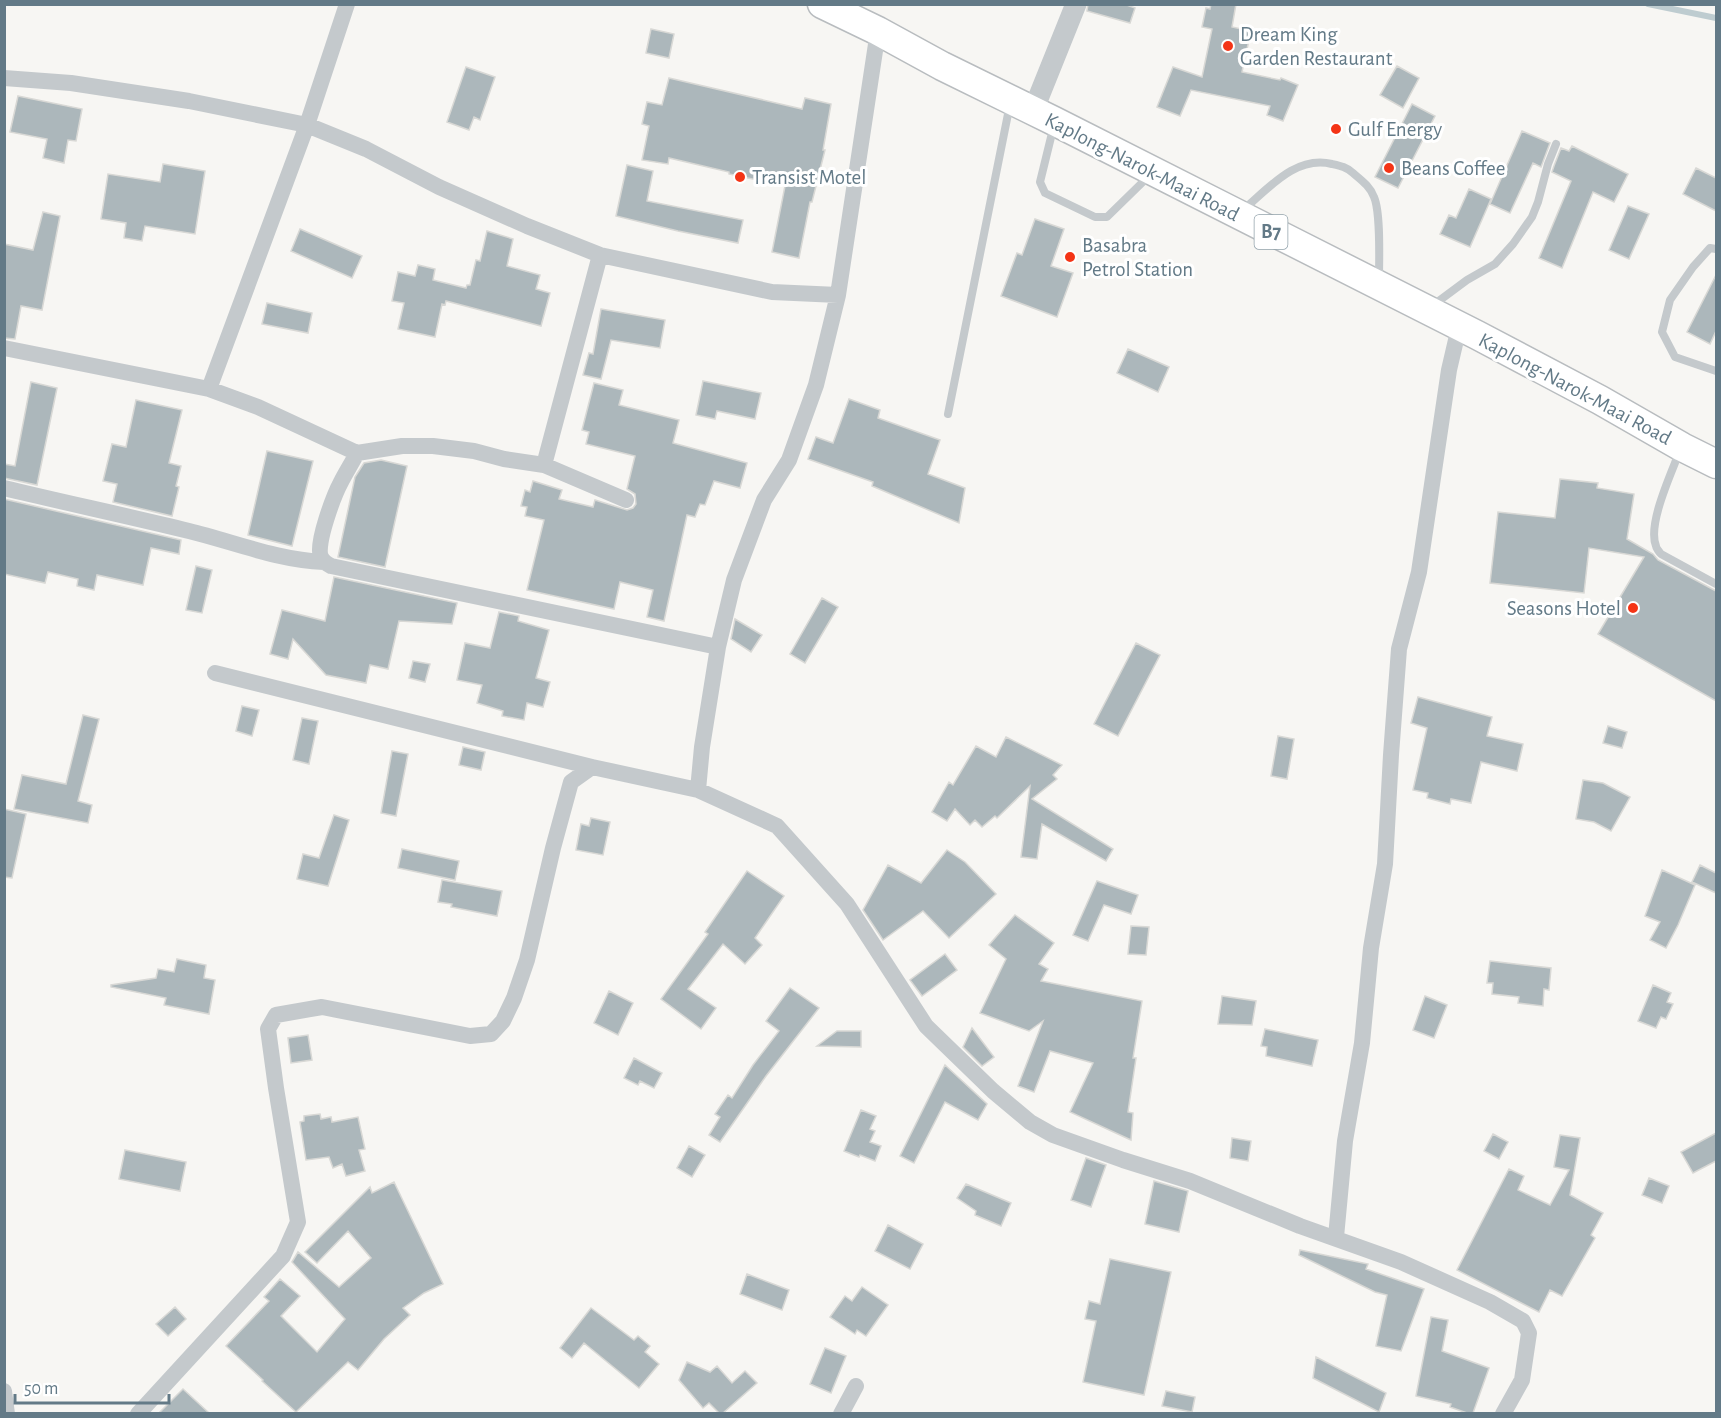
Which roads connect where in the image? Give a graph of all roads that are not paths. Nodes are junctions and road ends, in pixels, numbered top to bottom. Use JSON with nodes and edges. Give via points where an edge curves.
{"nodes":[{"id":1,"x":347,"y":4,"type":"edge"},
{"id":2,"x":822,"y":4,"type":"edge"},
{"id":3,"x":1076,"y":4,"type":"edge"},
{"id":4,"x":878,"y":31,"type":"junction"},
{"id":5,"x":4,"y":78,"type":"edge"},
{"id":6,"x":1032,"y":111,"type":"junction"},
{"id":7,"x":307,"y":125,"type":"junction"},
{"id":8,"x":1556,"y":144,"type":"dead end"},
{"id":9,"x":1154,"y":172,"type":"junction"},
{"id":10,"x":1236,"y":215,"type":"junction"},
{"id":11,"x":1716,"y":249,"type":"edge"},
{"id":12,"x":600,"y":255,"type":"junction"},
{"id":13,"x":1380,"y":286,"type":"junction"},
{"id":14,"x":838,"y":295,"type":"junction"},
{"id":15,"x":1427,"y":310,"type":"junction"},
{"id":16,"x":1459,"y":327,"type":"junction"},
{"id":17,"x":4,"y":348,"type":"edge"},
{"id":18,"x":1716,"y":371,"type":"edge"},
{"id":19,"x":209,"y":389,"type":"junction"},
{"id":20,"x":948,"y":414,"type":"dead end"},
{"id":21,"x":1682,"y":447,"type":"junction"},
{"id":22,"x":357,"y":453,"type":"junction"},
{"id":23,"x":1716,"y":464,"type":"edge"},
{"id":24,"x":544,"y":465,"type":"junction"},
{"id":25,"x":4,"y":488,"type":"edge"},
{"id":26,"x":626,"y":500,"type":"dead end"},
{"id":27,"x":324,"y":562,"type":"junction"},
{"id":28,"x":1716,"y":584,"type":"edge"},
{"id":29,"x":718,"y":647,"type":"junction"},
{"id":30,"x":215,"y":674,"type":"dead end"},
{"id":31,"x":592,"y":767,"type":"junction"},
{"id":32,"x":698,"y":790,"type":"junction"},
{"id":33,"x":1336,"y":1237,"type":"junction"},
{"id":34,"x":856,"y":1386,"type":"dead end"},
{"id":35,"x":4,"y":1391,"type":"edge"},
{"id":36,"x":7,"y":1413,"type":"edge"},
{"id":37,"x":138,"y":1413,"type":"edge"},
{"id":38,"x":842,"y":1413,"type":"edge"},
{"id":39,"x":1503,"y":1413,"type":"edge"}],
"edges":[{"from":1,"to":7,"type":"street"},
{"from":2,"to":4,"type":"highway","name":"Kaplong-Narok-Maai Road","number":"B7"},
{"from":3,"to":6,"type":"street"},
{"from":4,"to":6,"type":"highway","name":"Kaplong-Narok-Maai Road","number":"B7"},
{"from":4,"to":14,"type":"street"},
{"from":5,"to":7,"type":"street","via":[[72,83],[189,101]]},
{"from":6,"to":9,"type":"highway","name":"Kaplong-Narok-Maai Road","number":"B7"},
{"from":6,"to":9,"type":"lane","via":[[1040,182],[1045,193],[1095,218],[1107,217]]},
{"from":6,"to":20,"type":"lane"},
{"from":7,"to":12,"type":"street","via":[[366,149],[507,218]]},
{"from":7,"to":19,"type":"street"},
{"from":8,"to":15,"type":"lane","via":[[1532,217],[1513,244],[1495,264]]},
{"from":9,"to":10,"type":"highway","name":"Kaplong-Narok-Maai Road","number":"B7"},
{"from":10,"to":13,"type":"highway","name":"Kaplong-Narok-Maai Road","number":"B7"},
{"from":10,"to":13,"type":"lane","via":[[1292,169],[1307,162],[1347,167],[1366,184],[1374,198]]},
{"from":11,"to":18,"type":"lane","via":[[1710,249],[1693,267],[1670,300],[1662,332],[1675,357]]},
{"from":12,"to":14,"type":"street","via":[[772,292]]},
{"from":12,"to":24,"type":"street"},
{"from":13,"to":15,"type":"highway","name":"Kaplong-Narok-Maai Road","number":"B7"},
{"from":14,"to":29,"type":"street","via":[[816,385],[789,460],[764,500],[747,545]]},
{"from":15,"to":16,"type":"highway","name":"Kaplong-Narok-Maai Road","number":"B7"},
{"from":16,"to":21,"type":"highway","name":"Kaplong-Narok-Maai Road","number":"B7"},
{"from":16,"to":33,"type":"street","via":[[1419,572],[1399,649],[1385,864]]},
{"from":17,"to":19,"type":"street"},
{"from":19,"to":22,"type":"street"},
{"from":21,"to":23,"type":"highway","name":"Kaplong-Narok-Maai Road","number":"B7"},
{"from":21,"to":28,"type":"lane","via":[[1656,517],[1656,547],[1661,554]]},
{"from":22,"to":24,"type":"street","via":[[433,446]]},
{"from":22,"to":27,"type":"street","via":[[328,514],[320,543]]},
{"from":24,"to":26,"type":"street"},
{"from":25,"to":27,"type":"street","via":[[267,553]]},
{"from":27,"to":29,"type":"street","via":[[358,573]]},
{"from":29,"to":32,"type":"street"},
{"from":30,"to":31,"type":"street"},
{"from":31,"to":32,"type":"street"},
{"from":31,"to":37,"type":"street","via":[[571,782],[527,960],[504,1021],[491,1034],[470,1036],[322,1007],[276,1015],[268,1029],[298,1222],[283,1256]]},
{"from":32,"to":33,"type":"street","via":[[777,826],[847,904],[926,1026],[1030,1122],[1053,1135],[1190,1181]]},
{"from":33,"to":39,"type":"street","via":[[1420,1270],[1523,1321],[1529,1334],[1522,1380]]},
{"from":34,"to":38,"type":"street"},
{"from":35,"to":36,"type":"street"}]}
